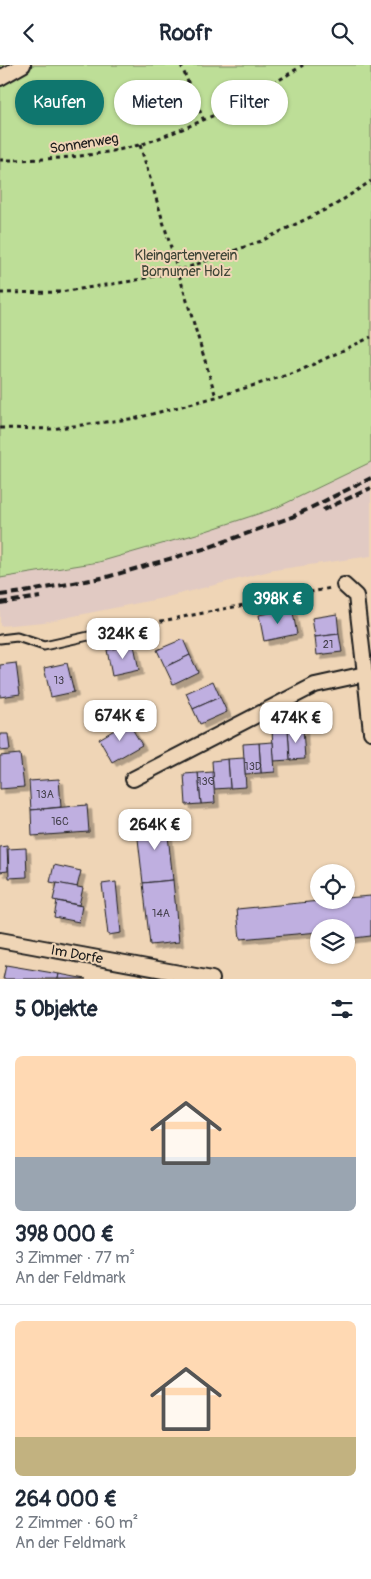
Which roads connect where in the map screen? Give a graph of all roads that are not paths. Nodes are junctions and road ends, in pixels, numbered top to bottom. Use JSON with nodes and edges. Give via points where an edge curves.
{"nodes":[{"id":1,"x":23,"y":65,"type":"edge"},
{"id":2,"x":0,"y":78,"type":"edge"},
{"id":3,"x":344,"y":585,"type":"road end"},
{"id":4,"x":112,"y":631,"type":"road end"},
{"id":5,"x":0,"y":639,"type":"edge"},
{"id":6,"x":365,"y":674,"type":"junction"},
{"id":7,"x":371,"y":732,"type":"edge"},
{"id":8,"x":134,"y":779,"type":"dead end"},
{"id":9,"x":0,"y":940,"type":"edge"},
{"id":10,"x":212,"y":979,"type":"edge"}],
"edges":[{"from":1,"to":2,"type":"street"},
{"from":3,"to":6,"type":"street","via":[[356,596]]},
{"from":4,"to":5,"type":"lane","via":[[44,646],[17,637]]},
{"from":6,"to":7,"type":"street"},
{"from":6,"to":8,"type":"street","via":[[315,685]]},
{"from":9,"to":10,"type":"street","name":"Im Dorfe"}]}
